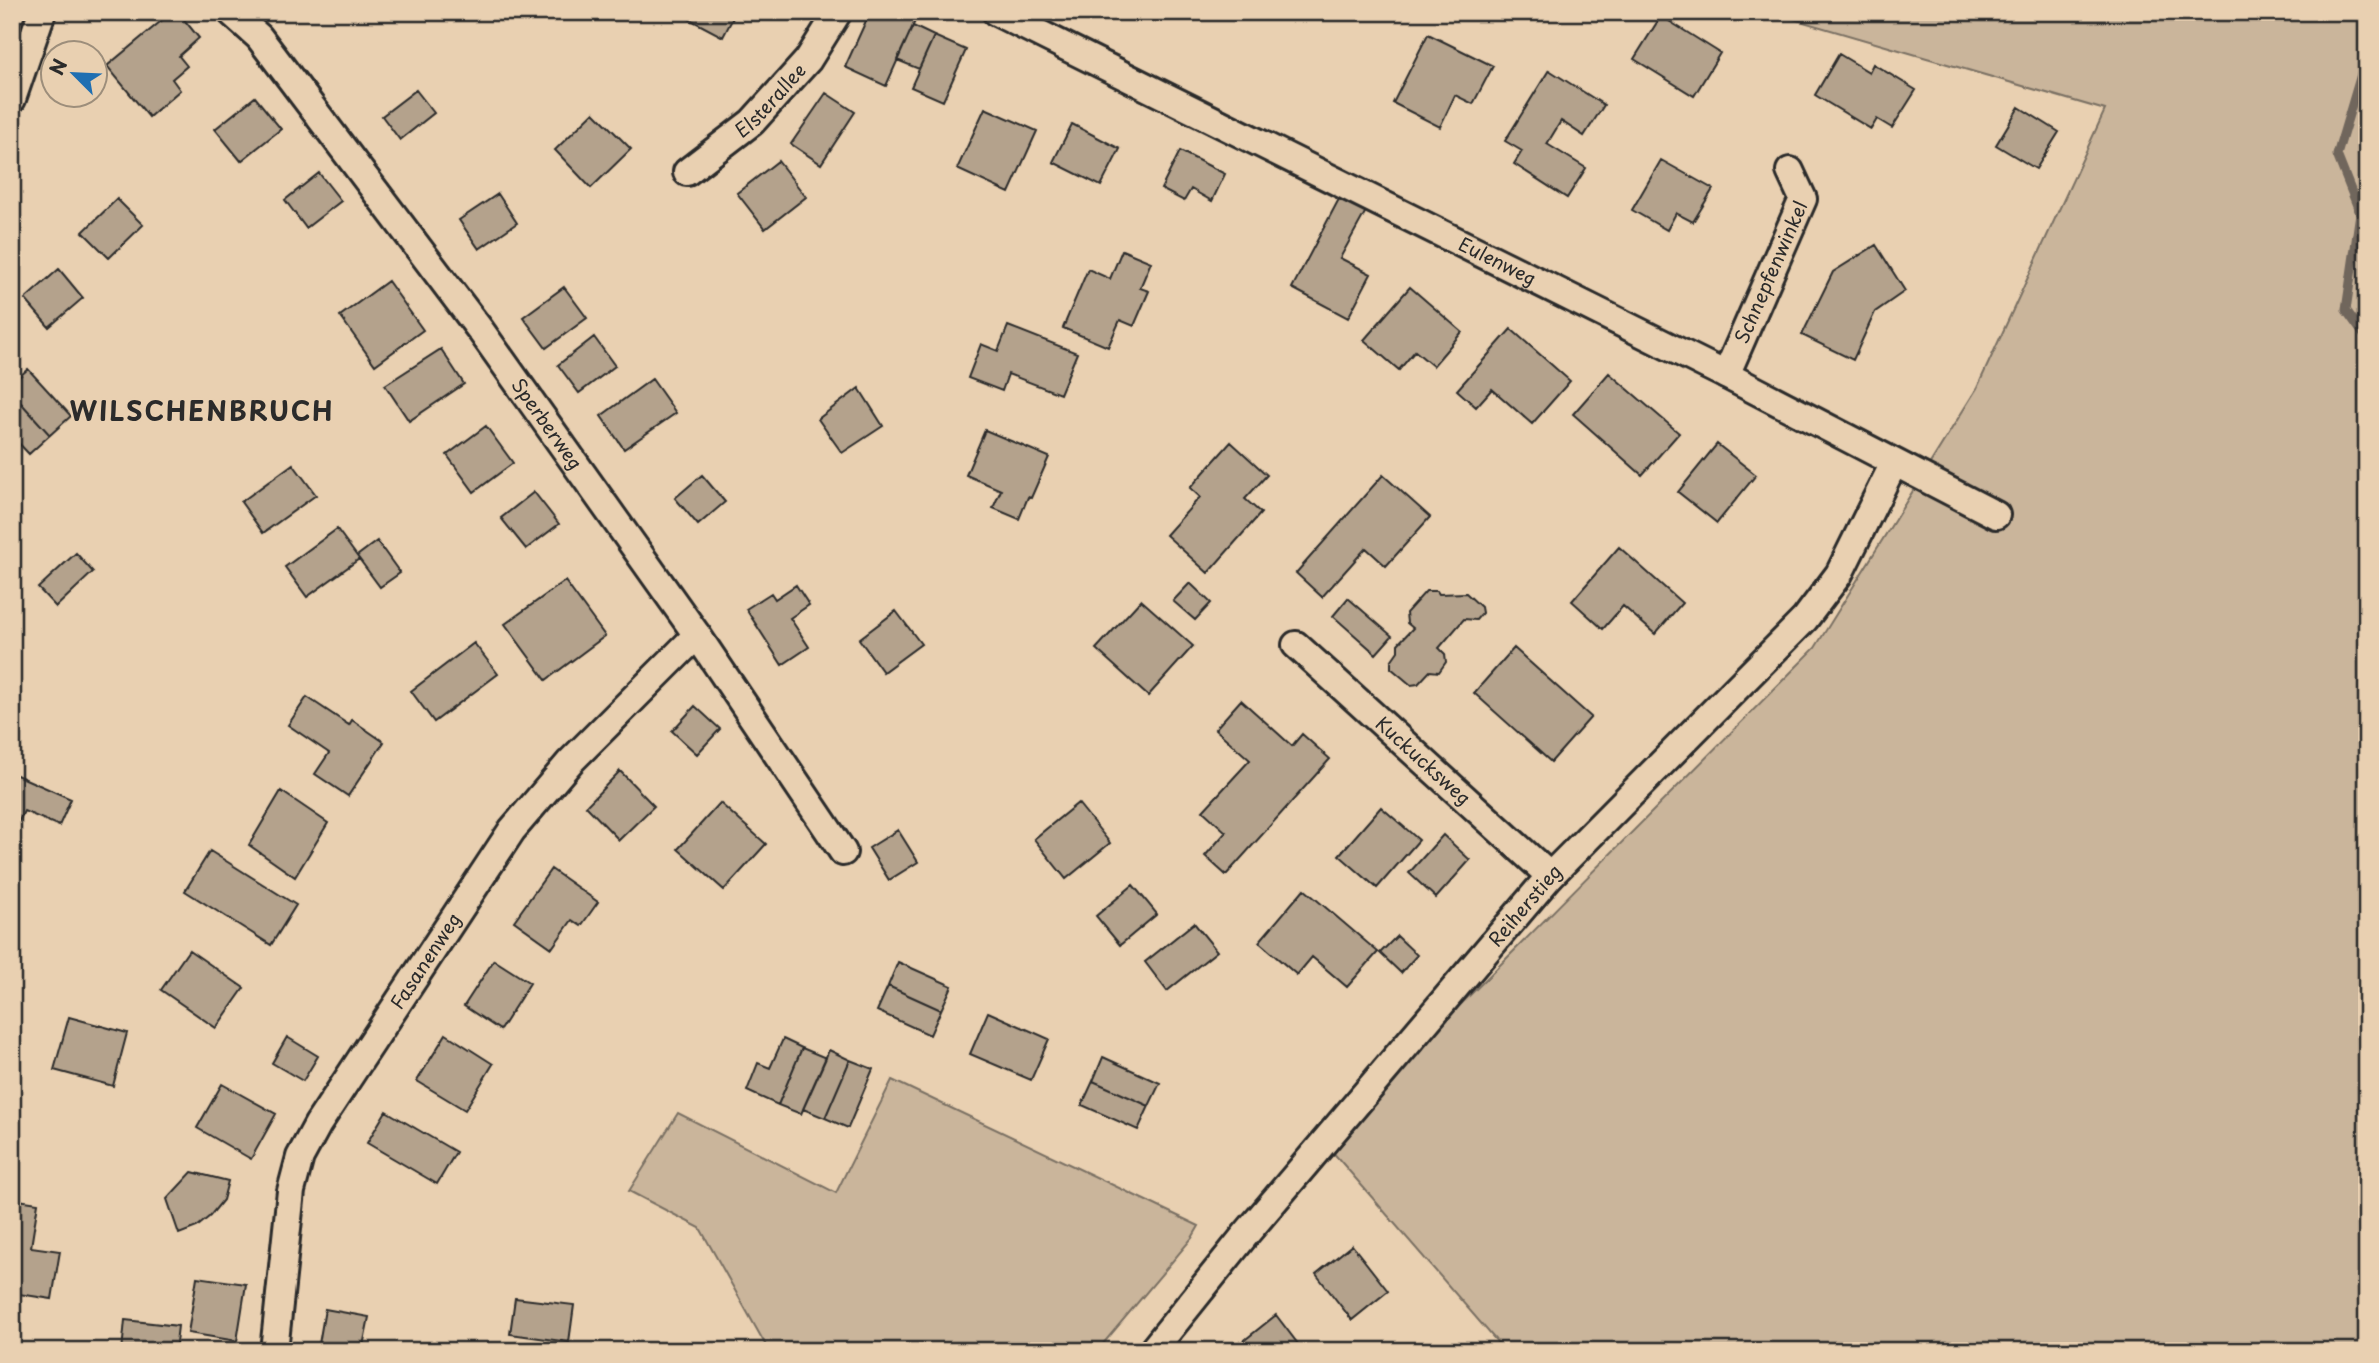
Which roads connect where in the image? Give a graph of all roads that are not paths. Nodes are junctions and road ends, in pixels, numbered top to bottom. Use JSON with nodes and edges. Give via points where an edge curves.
{"nodes":[{"id":1,"x":42,"y":12,"type":"edge"},
{"id":2,"x":231,"y":12,"type":"edge"},
{"id":3,"x":838,"y":12,"type":"edge"},
{"id":4,"x":996,"y":12,"type":"edge"},
{"id":5,"x":12,"y":99,"type":"edge"},
{"id":6,"x":1790,"y":172,"type":"dead end"},
{"id":7,"x":687,"y":173,"type":"dead end"},
{"id":8,"x":1726,"y":375,"type":"junction"},
{"id":9,"x":1894,"y":463,"type":"junction"},
{"id":10,"x":1996,"y":516,"type":"dead end"},
{"id":11,"x":697,"y":635,"type":"junction"},
{"id":12,"x":1296,"y":645,"type":"dead end"},
{"id":13,"x":844,"y":852,"type":"dead end"},
{"id":14,"x":1550,"y":876,"type":"junction"},
{"id":15,"x":274,"y":1351,"type":"edge"},
{"id":16,"x":1152,"y":1351,"type":"edge"}],
"edges":[{"from":1,"to":5,"type":"street"},
{"from":2,"to":11,"type":"street","name":"Sperberweg","via":[[259,37],[472,320]]},
{"from":3,"to":7,"type":"street","name":"Elsterallee","via":[[808,60],[752,122]]},
{"from":4,"to":8,"type":"street","name":"Eulenweg"},
{"from":6,"to":8,"type":"street","name":"Schnepfenwinkel","via":[[1803,199]]},
{"from":8,"to":9,"type":"street","name":"Eulenweg"},
{"from":9,"to":10,"type":"street","name":"Eulenweg"},
{"from":9,"to":14,"type":"street","name":"Reiherstieg","via":[[1839,573],[1805,619]]},
{"from":11,"to":13,"type":"street","name":"Sperberweg"},
{"from":11,"to":15,"type":"street","name":"Fasanenweg","via":[[570,762],[512,830],[318,1125],[300,1157],[291,1191]]},
{"from":12,"to":14,"type":"street","name":"Kuckucksweg"},
{"from":14,"to":16,"type":"street","name":"Reiherstieg","via":[[1245,1234]]}]}
